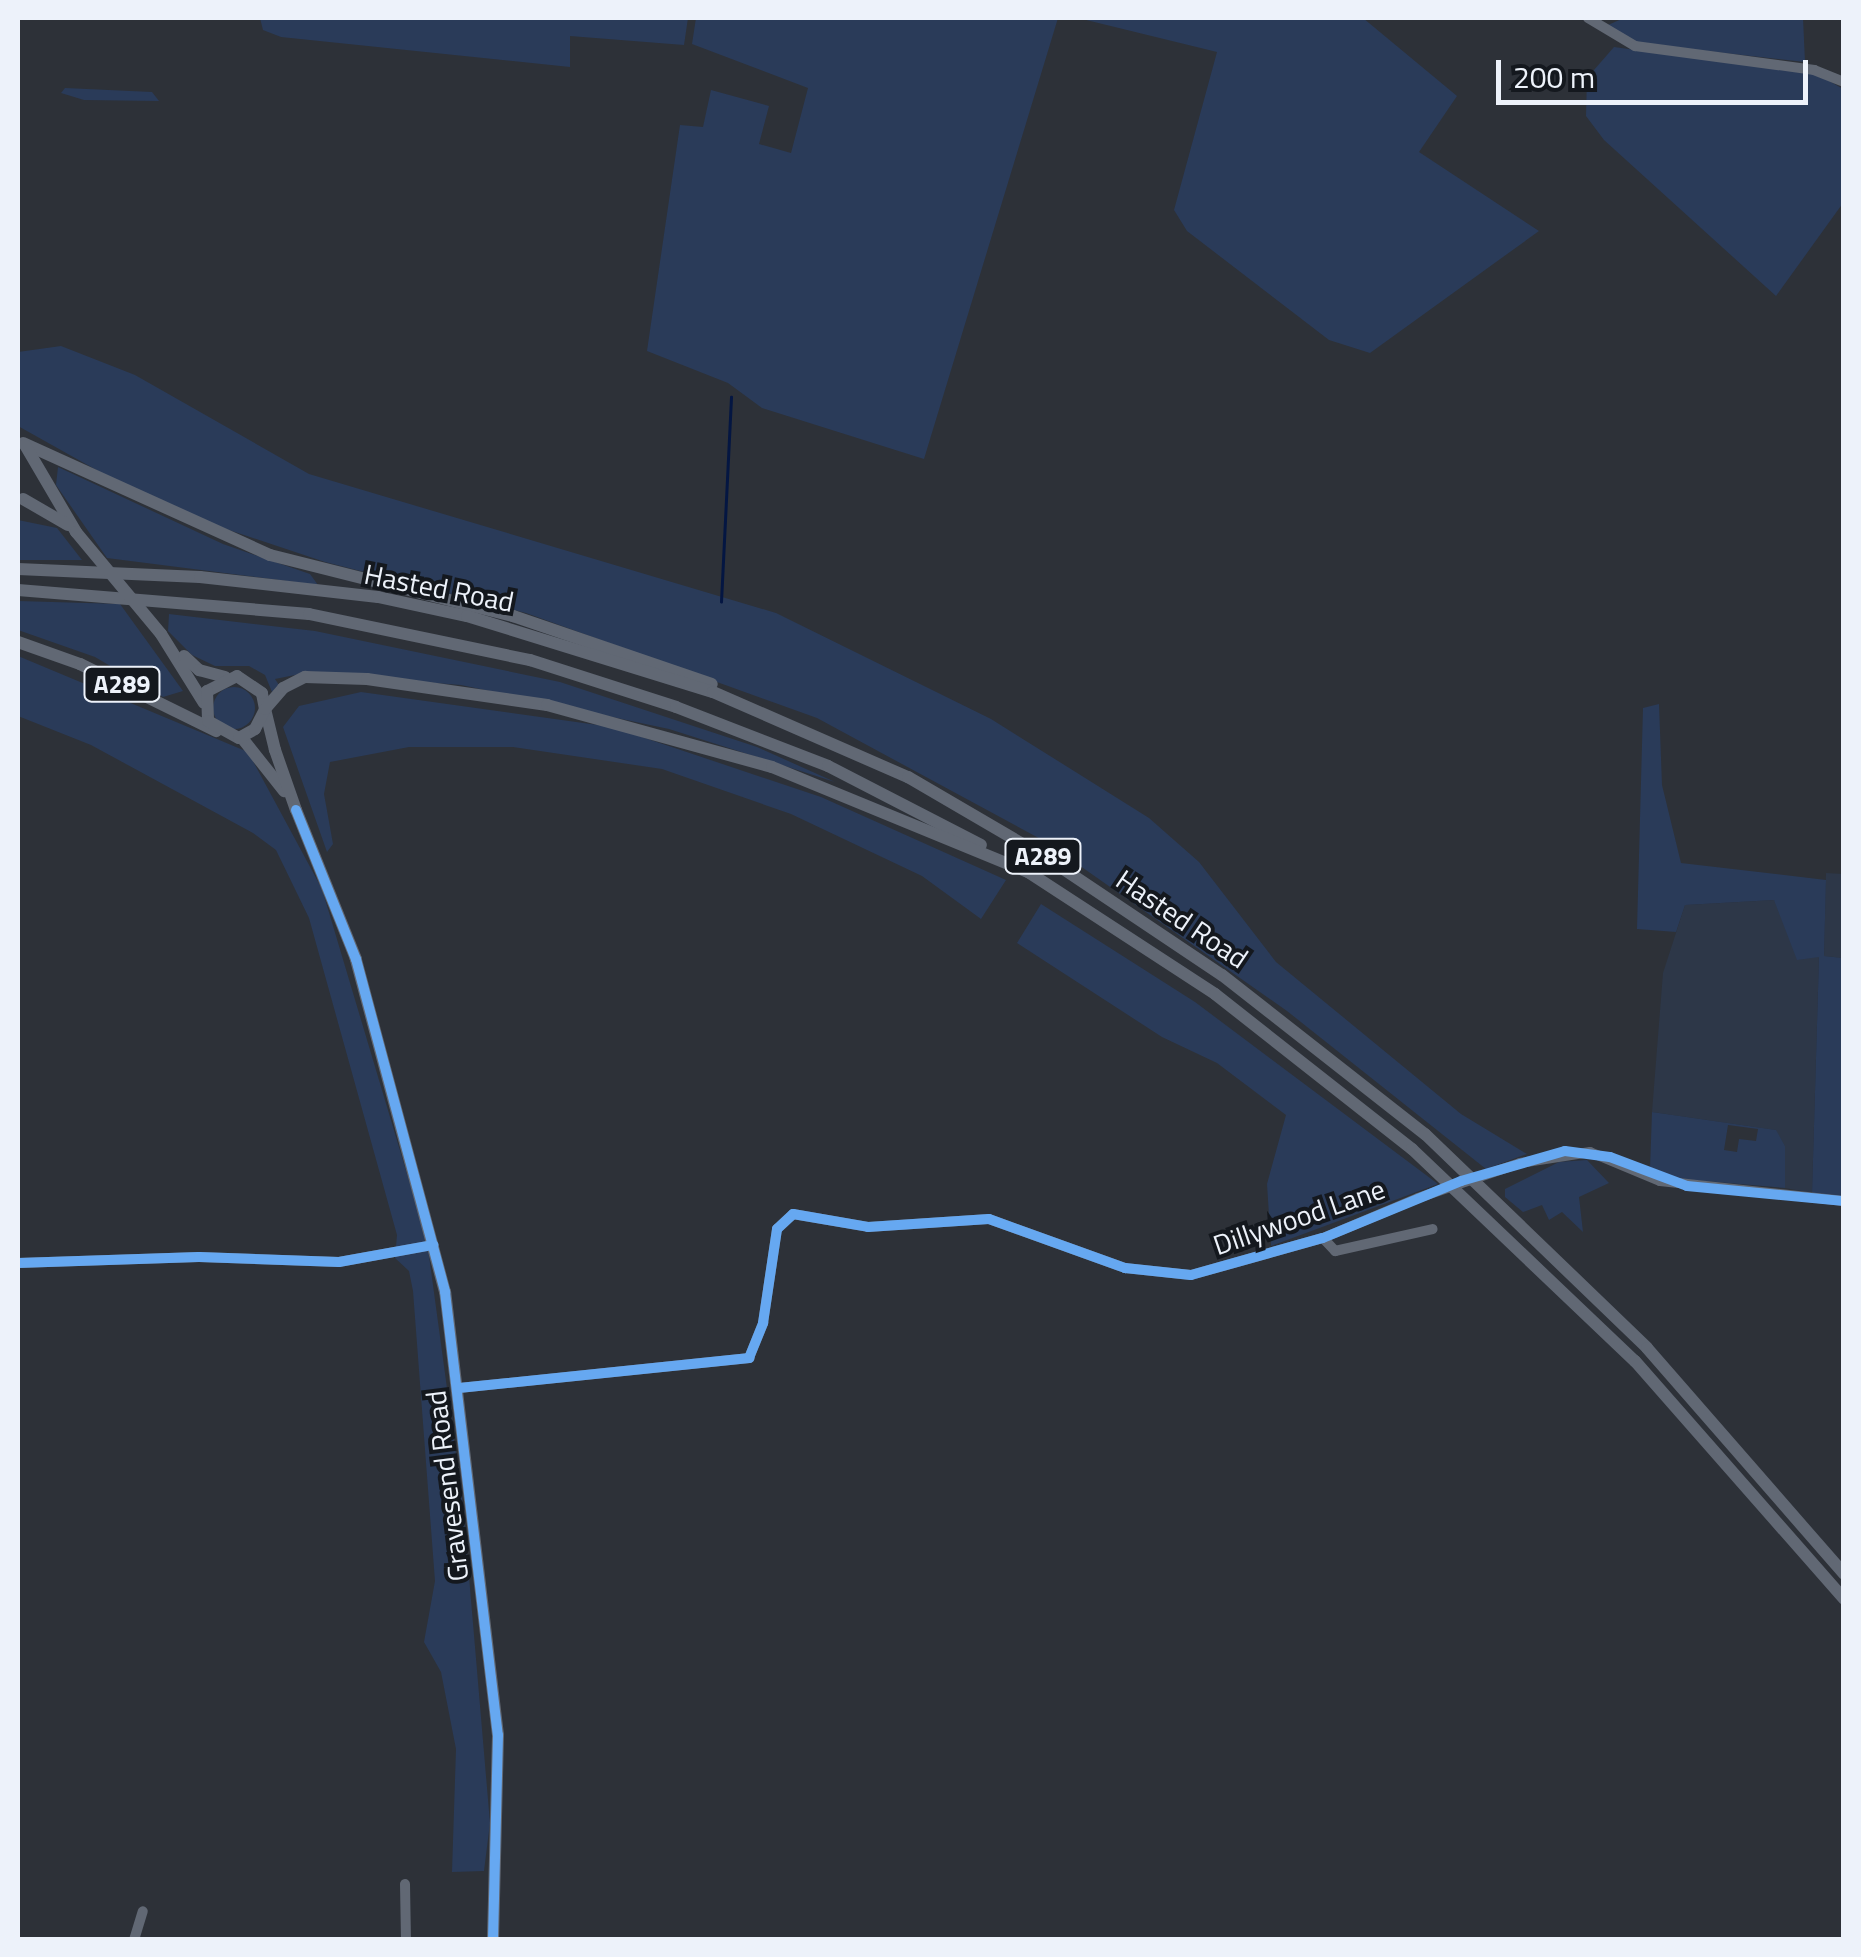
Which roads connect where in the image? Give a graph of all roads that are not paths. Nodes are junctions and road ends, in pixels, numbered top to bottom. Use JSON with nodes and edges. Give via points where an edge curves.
{"nodes":[{"id":1,"x":1588,"y":18,"type":"edge"},
{"id":2,"x":1844,"y":82,"type":"edge"},
{"id":3,"x":20,"y":442,"type":"edge"},
{"id":4,"x":42,"y":470,"type":"junction"},
{"id":5,"x":20,"y":499,"type":"edge"},
{"id":6,"x":76,"y":532,"type":"junction"},
{"id":7,"x":18,"y":569,"type":"edge"},
{"id":8,"x":18,"y":590,"type":"edge"},
{"id":9,"x":161,"y":634,"type":"junction"},
{"id":10,"x":18,"y":642,"type":"edge"},
{"id":11,"x":225,"y":677,"type":"junction"},
{"id":12,"x":204,"y":703,"type":"junction"},
{"id":13,"x":264,"y":710,"type":"junction"},
{"id":14,"x":224,"y":734,"type":"junction"},
{"id":15,"x":242,"y":738,"type":"junction"},
{"id":16,"x":908,"y":778,"type":"junction"},
{"id":17,"x":296,"y":810,"type":"junction"},
{"id":18,"x":1030,"y":873,"type":"junction"},
{"id":19,"x":1844,"y":1202,"type":"edge"},
{"id":20,"x":1433,"y":1229,"type":"dead end"},
{"id":21,"x":1322,"y":1238,"type":"junction"},
{"id":22,"x":433,"y":1245,"type":"junction"},
{"id":23,"x":18,"y":1263,"type":"edge"},
{"id":24,"x":459,"y":1388,"type":"junction"},
{"id":25,"x":1844,"y":1574,"type":"edge"},
{"id":26,"x":1844,"y":1599,"type":"edge"},
{"id":27,"x":405,"y":1884,"type":"dead end"},
{"id":28,"x":143,"y":1911,"type":"dead end"},
{"id":29,"x":134,"y":1940,"type":"edge"},
{"id":30,"x":406,"y":1940,"type":"edge"},
{"id":31,"x":493,"y":1940,"type":"edge"}],
"edges":[{"from":1,"to":2,"type":"street","via":[[1635,46],[1814,70]]},
{"from":3,"to":4,"type":"main road"},
{"from":3,"to":16,"type":"main road","number":"A289","via":[[270,555],[513,616],[677,670],[821,728]]},
{"from":4,"to":5,"type":"main road","via":[[40,483]]},
{"from":4,"to":6,"type":"main road"},
{"from":5,"to":6,"type":"main road"},
{"from":6,"to":9,"type":"main road","bridge":true},
{"from":7,"to":16,"type":"main road","name":"Hasted Road","number":"A289","via":[[200,576],[378,597],[467,616],[713,692]]},
{"from":8,"to":18,"type":"main road","name":"Hasted Road","number":"A289","via":[[292,611],[549,666],[828,766]]},
{"from":9,"to":11,"type":"main road","via":[[194,666]]},
{"from":9,"to":12,"type":"main road"},
{"from":10,"to":14,"type":"main road","number":"A289"},
{"from":11,"to":12,"type":"main road","via":[[211,686]]},
{"from":11,"to":13,"type":"main road","via":[[258,686]]},
{"from":12,"to":14,"type":"main road","via":[[208,721]]},
{"from":13,"to":15,"type":"main road"},
{"from":13,"to":17,"type":"main road","name":"Gravesend Road"},
{"from":13,"to":18,"type":"main road","number":"A289","via":[[283,688],[314,676],[546,705],[772,767]]},
{"from":14,"to":15,"type":"main road"},
{"from":15,"to":17,"type":"main road","name":"Gravesend Road"},
{"from":16,"to":25,"type":"main road","name":"Hasted Road","number":"A289","via":[[1050,860],[1222,975],[1424,1134],[1648,1348]]},
{"from":17,"to":22,"type":"main road","name":"Gravesend Road","via":[[356,959]]},
{"from":18,"to":26,"type":"main road","name":"Hasted Road","number":"A289","via":[[1215,994],[1412,1149],[1635,1362]]},
{"from":19,"to":21,"type":"street","name":"Dillywood Lane","bridge":true,"via":[[1660,1180],[1590,1152],[1520,1162]]},
{"from":20,"to":21,"type":"street","via":[[1335,1250]]},
{"from":21,"to":24,"type":"street","name":"Dillywood Lane","via":[[1227,1268],[1158,1275],[989,1219],[868,1226],[793,1214],[778,1226],[760,1338],[747,1359]]},
{"from":22,"to":23,"type":"street","via":[[339,1262],[199,1257]]},
{"from":22,"to":24,"type":"main road","name":"Gravesend Road"},
{"from":24,"to":31,"type":"main road","name":"Gravesend Road","via":[[498,1736]]},
{"from":27,"to":30,"type":"street"},
{"from":28,"to":29,"type":"street"}]}
